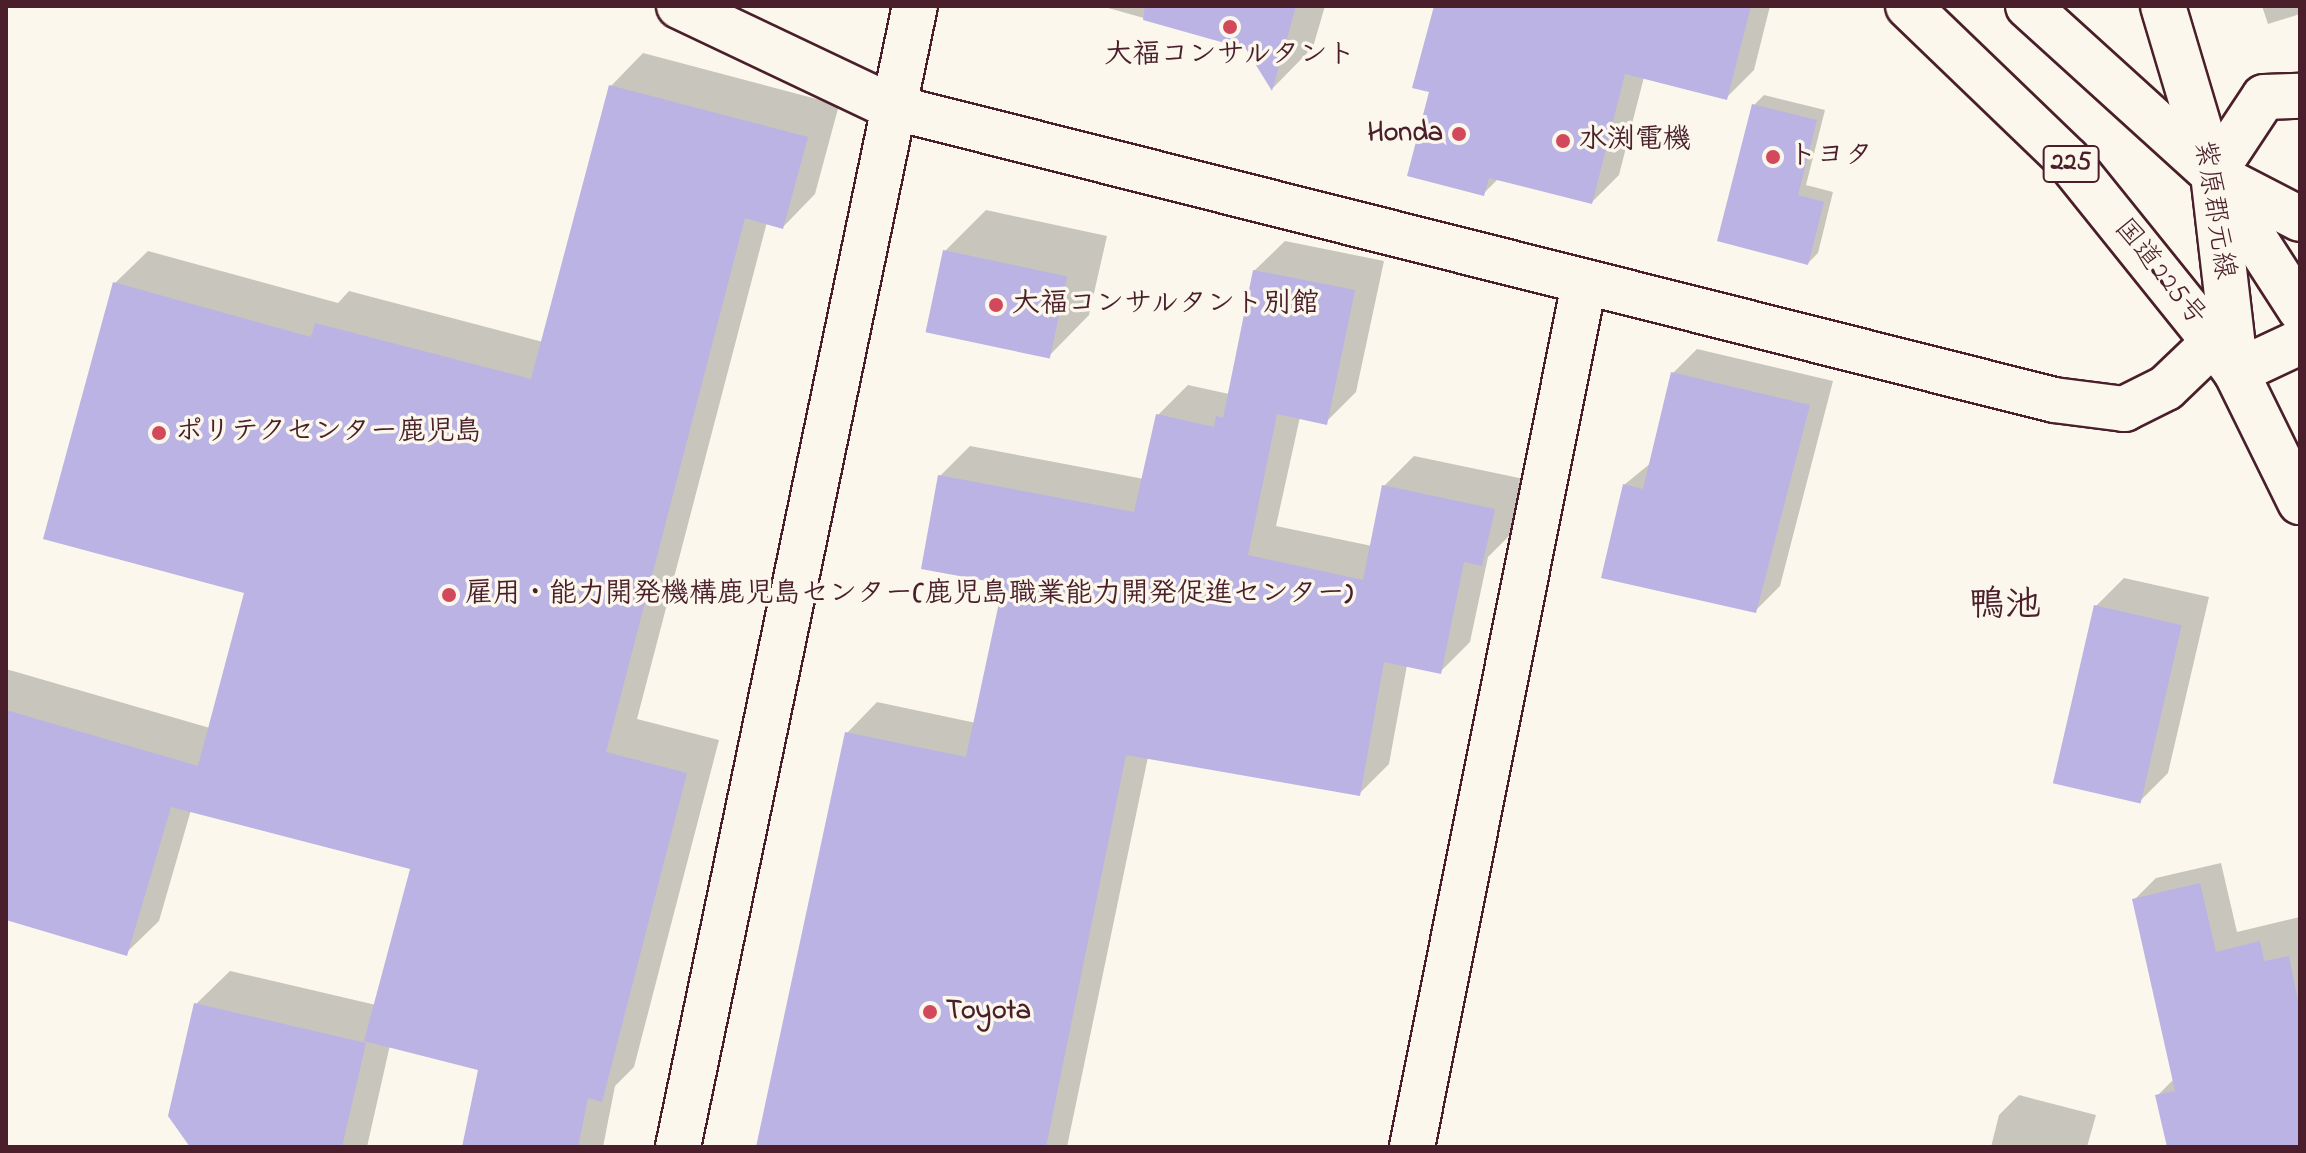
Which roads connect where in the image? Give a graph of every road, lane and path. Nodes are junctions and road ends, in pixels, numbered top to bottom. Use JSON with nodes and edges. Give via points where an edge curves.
{"nodes":[{"id":1,"x":679,"y":6,"type":"edge"},
{"id":2,"x":915,"y":6,"type":"edge"},
{"id":3,"x":1908,"y":6,"type":"edge"},
{"id":4,"x":2028,"y":6,"type":"edge"},
{"id":5,"x":2163,"y":6,"type":"edge"},
{"id":6,"x":2300,"y":96,"type":"edge"},
{"id":7,"x":892,"y":107,"type":"junction"},
{"id":8,"x":2213,"y":174,"type":"junction"},
{"id":9,"x":2300,"y":219,"type":"edge"},
{"id":10,"x":1584,"y":284,"type":"junction"},
{"id":11,"x":2300,"y":309,"type":"edge"},
{"id":12,"x":2300,"y":342,"type":"edge"},
{"id":13,"x":2225,"y":357,"type":"junction"},
{"id":14,"x":2300,"y":502,"type":"edge"},
{"id":15,"x":678,"y":1147,"type":"edge"},
{"id":16,"x":1412,"y":1147,"type":"edge"}],
"edges":[{"from":1,"to":7,"type":"main road"},
{"from":2,"to":7,"type":"main road"},
{"from":3,"to":13,"type":"main road","name":"国道225号","number":"225","via":[[2067,159]]},
{"from":4,"to":8,"type":"main road"},
{"from":5,"to":8,"type":"main road","name":"紫原郡元線"},
{"from":6,"to":8,"type":"main road","via":[[2264,97]]},
{"from":7,"to":10,"type":"main road"},
{"from":7,"to":15,"type":"main road"},
{"from":8,"to":9,"type":"main road"},
{"from":8,"to":11,"type":"main road"},
{"from":8,"to":13,"type":"main road","name":"紫原郡元線"},
{"from":10,"to":13,"type":"main road","via":[[2054,400],[2124,409]]},
{"from":10,"to":16,"type":"main road"},
{"from":12,"to":13,"type":"main road"},
{"from":13,"to":14,"type":"main road","name":"国道225号","number":"225"}]}
